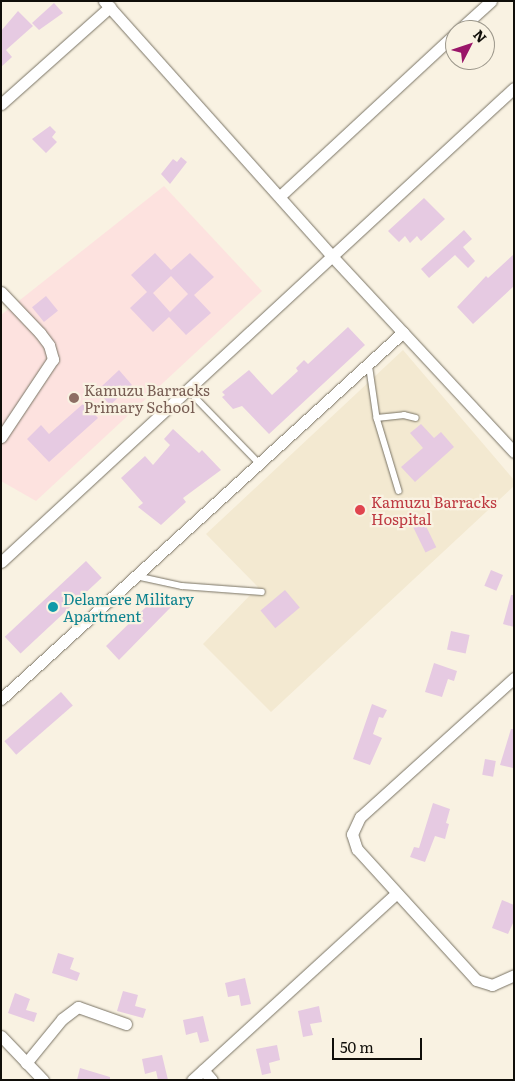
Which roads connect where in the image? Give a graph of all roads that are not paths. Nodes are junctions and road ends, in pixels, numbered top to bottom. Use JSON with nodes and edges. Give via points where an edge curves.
{"nodes":[{"id":1,"x":491,"y":1,"type":"edge"},
{"id":2,"x":107,"y":4,"type":"edge"},
{"id":3,"x":470,"y":20,"type":"edge"},
{"id":4,"x":445,"y":43,"type":"edge"},
{"id":5,"x":514,"y":88,"type":"edge"},
{"id":6,"x":1,"y":104,"type":"edge"},
{"id":7,"x":280,"y":196,"type":"junction"},
{"id":8,"x":330,"y":254,"type":"junction"},
{"id":9,"x":1,"y":292,"type":"edge"},
{"id":10,"x":403,"y":332,"type":"junction"},
{"id":11,"x":369,"y":363,"type":"junction"},
{"id":12,"x":187,"y":389,"type":"junction"},
{"id":13,"x":377,"y":418,"type":"junction"},
{"id":14,"x":416,"y":418,"type":"dead end"},
{"id":15,"x":1,"y":437,"type":"edge"},
{"id":16,"x":514,"y":452,"type":"edge"},
{"id":17,"x":259,"y":463,"type":"junction"},
{"id":18,"x":399,"y":491,"type":"dead end"},
{"id":19,"x":1,"y":562,"type":"edge"},
{"id":20,"x":135,"y":576,"type":"junction"},
{"id":21,"x":262,"y":592,"type":"dead end"},
{"id":22,"x":514,"y":678,"type":"edge"},
{"id":23,"x":1,"y":699,"type":"edge"},
{"id":24,"x":396,"y":894,"type":"junction"},
{"id":25,"x":514,"y":975,"type":"edge"},
{"id":26,"x":126,"y":1024,"type":"dead end"},
{"id":27,"x":1,"y":1036,"type":"edge"},
{"id":28,"x":26,"y":1063,"type":"junction"},
{"id":29,"x":203,"y":1070,"type":"junction"},
{"id":30,"x":43,"y":1080,"type":"edge"},
{"id":31,"x":192,"y":1080,"type":"edge"},
{"id":32,"x":212,"y":1080,"type":"edge"}],
"edges":[{"from":1,"to":3,"type":"street"},
{"from":2,"to":6,"type":"street"},
{"from":2,"to":7,"type":"street"},
{"from":4,"to":7,"type":"street"},
{"from":5,"to":8,"type":"street"},
{"from":7,"to":8,"type":"street"},
{"from":8,"to":10,"type":"street"},
{"from":8,"to":12,"type":"street"},
{"from":9,"to":15,"type":"street","via":[[40,333],[49,345],[53,359]]},
{"from":10,"to":11,"type":"street"},
{"from":10,"to":16,"type":"street"},
{"from":11,"to":13,"type":"lane"},
{"from":11,"to":17,"type":"street"},
{"from":12,"to":17,"type":"lane"},
{"from":12,"to":19,"type":"street"},
{"from":13,"to":14,"type":"lane"},
{"from":13,"to":18,"type":"lane"},
{"from":17,"to":20,"type":"street"},
{"from":20,"to":21,"type":"lane","via":[[182,586]]},
{"from":20,"to":23,"type":"street"},
{"from":22,"to":24,"type":"street","via":[[356,822],[352,834],[357,849]]},
{"from":24,"to":25,"type":"street","via":[[481,984],[501,982]]},
{"from":24,"to":29,"type":"street"},
{"from":26,"to":28,"type":"street","via":[[78,1007],[62,1018]]},
{"from":27,"to":28,"type":"street"},
{"from":28,"to":30,"type":"street"},
{"from":29,"to":31,"type":"street"},
{"from":29,"to":32,"type":"street"}]}
